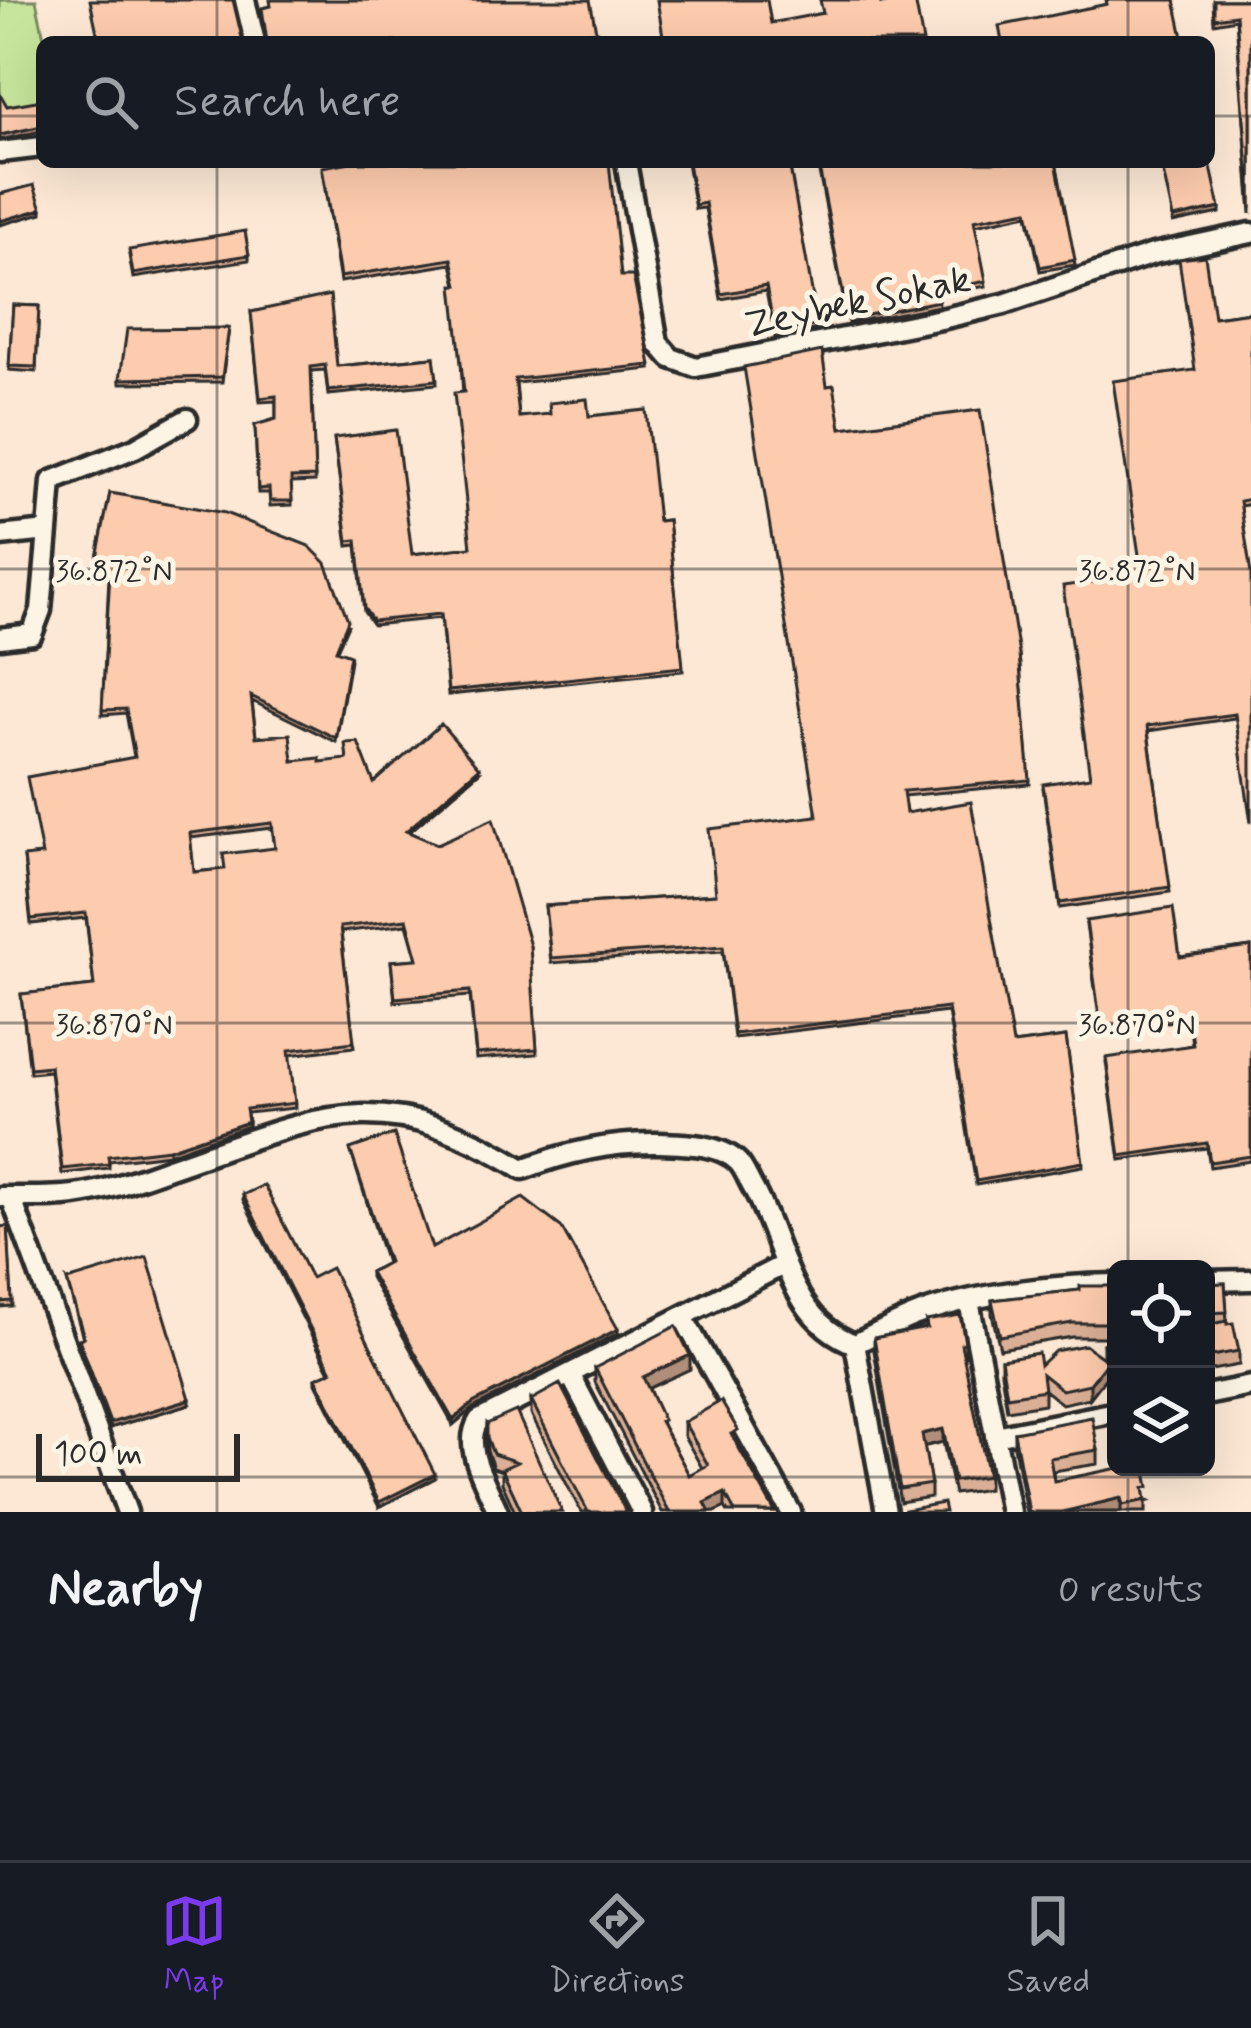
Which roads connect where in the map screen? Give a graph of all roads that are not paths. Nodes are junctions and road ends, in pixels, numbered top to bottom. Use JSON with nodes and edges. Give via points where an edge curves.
{"nodes":[{"id":1,"x":245,"y":0,"type":"edge"},
{"id":2,"x":254,"y":36,"type":"edge"},
{"id":3,"x":36,"y":148,"type":"edge"},
{"id":4,"x":0,"y":152,"type":"edge"},
{"id":5,"x":627,"y":168,"type":"edge"},
{"id":6,"x":1251,"y":233,"type":"edge"},
{"id":7,"x":187,"y":419,"type":"dead end"},
{"id":8,"x":48,"y":531,"type":"junction"},
{"id":9,"x":0,"y":536,"type":"edge"},
{"id":10,"x":0,"y":638,"type":"edge"},
{"id":11,"x":6,"y":1197,"type":"edge"},
{"id":12,"x":785,"y":1264,"type":"junction"},
{"id":13,"x":1215,"y":1281,"type":"edge"},
{"id":14,"x":1251,"y":1282,"type":"edge"},
{"id":15,"x":1107,"y":1284,"type":"edge"},
{"id":16,"x":970,"y":1301,"type":"junction"},
{"id":17,"x":683,"y":1317,"type":"junction"},
{"id":18,"x":855,"y":1344,"type":"junction"},
{"id":19,"x":571,"y":1376,"type":"junction"},
{"id":20,"x":1251,"y":1386,"type":"edge"},
{"id":21,"x":1215,"y":1393,"type":"edge"},
{"id":22,"x":1107,"y":1414,"type":"edge"},
{"id":23,"x":995,"y":1436,"type":"junction"},
{"id":24,"x":128,"y":1512,"type":"edge"},
{"id":25,"x":498,"y":1512,"type":"edge"},
{"id":26,"x":642,"y":1512,"type":"edge"},
{"id":27,"x":790,"y":1512,"type":"edge"},
{"id":28,"x":886,"y":1512,"type":"edge"},
{"id":29,"x":1010,"y":1512,"type":"edge"}],
"edges":[{"from":1,"to":2,"type":"street"},
{"from":3,"to":4,"type":"street"},
{"from":5,"to":6,"type":"street","name":"Zeybek Sokak","via":[[658,343],[696,367],[1004,304],[1154,254]]},
{"from":7,"to":8,"type":"street","via":[[52,481]]},
{"from":8,"to":9,"type":"street"},
{"from":8,"to":10,"type":"street","via":[[32,634]]},
{"from":11,"to":12,"type":"street","via":[[76,1195],[306,1120],[361,1114],[463,1133],[523,1169],[600,1147],[715,1149],[738,1162]]},
{"from":11,"to":24,"type":"street"},
{"from":12,"to":17,"type":"street"},
{"from":12,"to":18,"type":"street","via":[[799,1300]]},
{"from":13,"to":14,"type":"street"},
{"from":15,"to":16,"type":"street"},
{"from":16,"to":18,"type":"street","via":[[917,1314]]},
{"from":16,"to":23,"type":"street"},
{"from":17,"to":19,"type":"street"},
{"from":17,"to":27,"type":"street"},
{"from":18,"to":28,"type":"street"},
{"from":19,"to":25,"type":"street","via":[[478,1420],[471,1432]]},
{"from":19,"to":26,"type":"street"},
{"from":20,"to":21,"type":"street"},
{"from":22,"to":23,"type":"street"},
{"from":23,"to":29,"type":"street"}]}
